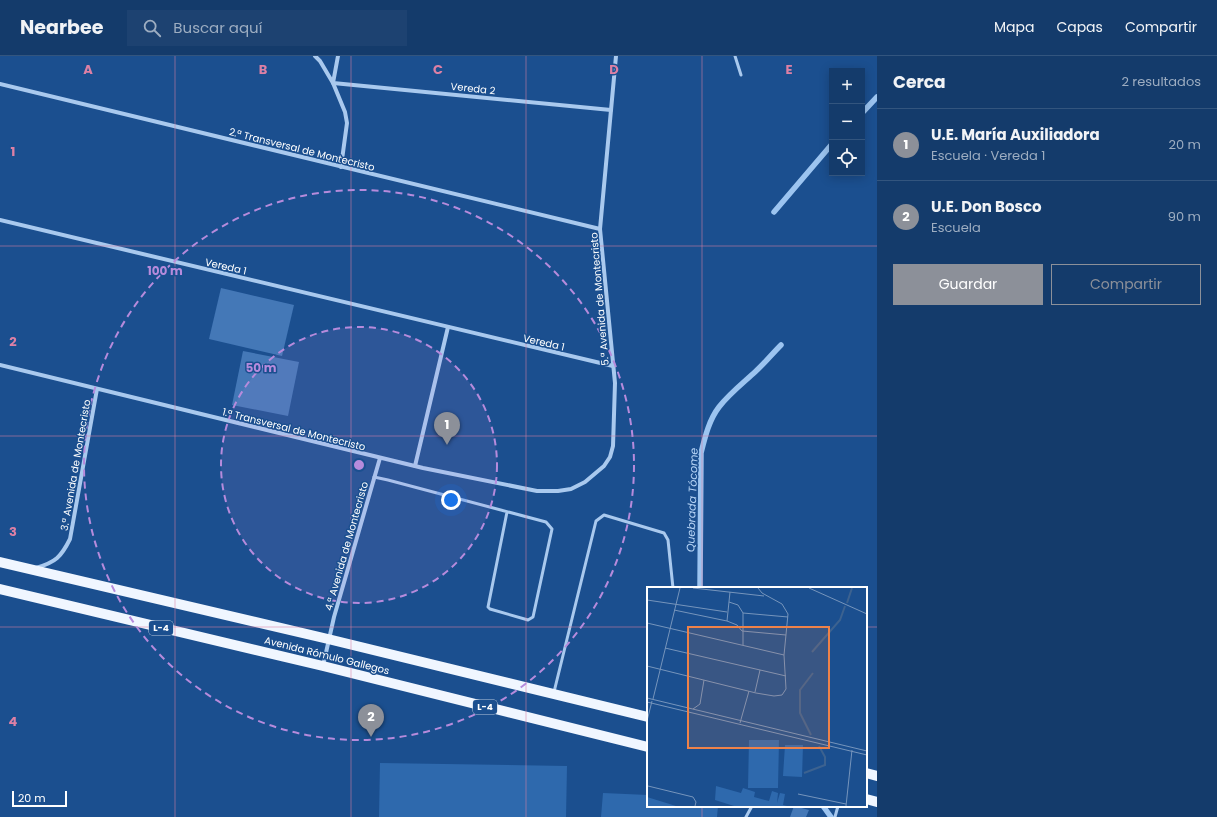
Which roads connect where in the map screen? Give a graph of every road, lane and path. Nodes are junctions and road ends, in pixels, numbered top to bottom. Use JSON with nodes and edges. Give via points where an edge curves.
{"nodes":[{"id":1,"x":315,"y":56,"type":"edge"},
{"id":2,"x":338,"y":56,"type":"edge"},
{"id":3,"x":616,"y":56,"type":"edge"},
{"id":4,"x":735,"y":56,"type":"edge"},
{"id":5,"x":741,"y":75,"type":"dead end"},
{"id":6,"x":333,"y":82,"type":"junction"},
{"id":7,"x":0,"y":84,"type":"edge"},
{"id":8,"x":611,"y":110,"type":"junction"},
{"id":9,"x":341,"y":167,"type":"junction"},
{"id":10,"x":0,"y":220,"type":"edge"},
{"id":11,"x":600,"y":229,"type":"junction"},
{"id":12,"x":448,"y":327,"type":"junction"},
{"id":13,"x":0,"y":365,"type":"edge"},
{"id":14,"x":613,"y":366,"type":"junction"},
{"id":15,"x":97,"y":389,"type":"junction"},
{"id":16,"x":380,"y":458,"type":"junction"},
{"id":17,"x":415,"y":466,"type":"junction"},
{"id":18,"x":374,"y":477,"type":"junction"},
{"id":19,"x":584,"y":482,"type":"joint"},
{"id":20,"x":507,"y":512,"type":"junction"},
{"id":21,"x":0,"y":562,"type":"edge"},
{"id":22,"x":31,"y":569,"type":"junction"},
{"id":23,"x":673,"y":587,"type":"edge"},
{"id":24,"x":0,"y":589,"type":"edge"},
{"id":25,"x":328,"y":638,"type":"junction"},
{"id":26,"x":322,"y":666,"type":"junction"},
{"id":27,"x":554,"y":694,"type":"junction"},
{"id":28,"x":647,"y":717,"type":"edge"},
{"id":29,"x":647,"y":747,"type":"edge"},
{"id":30,"x":867,"y":773,"type":"edge"},
{"id":31,"x":877,"y":776,"type":"edge"},
{"id":32,"x":867,"y":799,"type":"edge"},
{"id":33,"x":877,"y":802,"type":"edge"},
{"id":34,"x":751,"y":807,"type":"edge"},
{"id":35,"x":838,"y":807,"type":"edge"},
{"id":36,"x":746,"y":817,"type":"edge"},
{"id":37,"x":835,"y":817,"type":"edge"}],
"edges":[{"from":1,"to":6,"type":"street"},
{"from":2,"to":6,"type":"street"},
{"from":3,"to":8,"type":"street","name":"5.ª Avenida de Montecristo"},
{"from":4,"to":5,"type":"lane"},
{"from":6,"to":8,"type":"street","name":"Vereda 2"},
{"from":6,"to":9,"type":"street","via":[[347,123]]},
{"from":7,"to":9,"type":"street","name":"2.ª Transversal de Montecristo"},
{"from":8,"to":11,"type":"street","name":"5.ª Avenida de Montecristo"},
{"from":9,"to":11,"type":"street","name":"2.ª Transversal de Montecristo"},
{"from":10,"to":12,"type":"street","name":"Vereda 1"},
{"from":11,"to":14,"type":"street","name":"5.ª Avenida de Montecristo"},
{"from":12,"to":14,"type":"street","name":"Vereda 1"},
{"from":12,"to":17,"type":"street"},
{"from":13,"to":15,"type":"street","name":"1.ª Transversal de Montecristo"},
{"from":14,"to":19,"type":"street","name":"5.ª Avenida de Montecristo","via":[[614,446],[604,466]]},
{"from":15,"to":16,"type":"street","name":"1.ª Transversal de Montecristo"},
{"from":15,"to":22,"type":"street","name":"3.ª Avenida de Montecristo","via":[[70,539],[63,554],[58,558],[44,566]]},
{"from":16,"to":17,"type":"street","name":"1.ª Transversal de Montecristo"},
{"from":16,"to":18,"type":"street","name":"4.ª Avenida de Montecristo"},
{"from":17,"to":19,"type":"street","name":"1.ª Transversal de Montecristo","via":[[537,491],[571,489]]},
{"from":18,"to":20,"type":"lane"},
{"from":18,"to":25,"type":"street","name":"4.ª Avenida de Montecristo"},
{"from":20,"to":20,"type":"lane","via":[[546,522],[552,529],[533,617],[528,620],[490,609],[488,606]]},
{"from":21,"to":22,"type":"main road","name":"Avenida Rómulo Gallegos"},
{"from":22,"to":25,"type":"main road","name":"Avenida Rómulo Gallegos"},
{"from":23,"to":27,"type":"lane","via":[[668,540],[664,533],[604,515],[596,521]]},
{"from":24,"to":26,"type":"main road","name":"Avenida Rómulo Gallegos","number":"L-4"},
{"from":25,"to":26,"type":"street","name":"4.ª Avenida de Montecristo"},
{"from":25,"to":27,"type":"main road","name":"Avenida Rómulo Gallegos"},
{"from":26,"to":29,"type":"main road","name":"Avenida Rómulo Gallegos","number":"L-4"},
{"from":27,"to":28,"type":"main road","name":"Avenida Rómulo Gallegos"},
{"from":30,"to":31,"type":"main road"},
{"from":32,"to":33,"type":"main road"},
{"from":34,"to":36,"type":"lane"},
{"from":35,"to":37,"type":"lane"}]}
